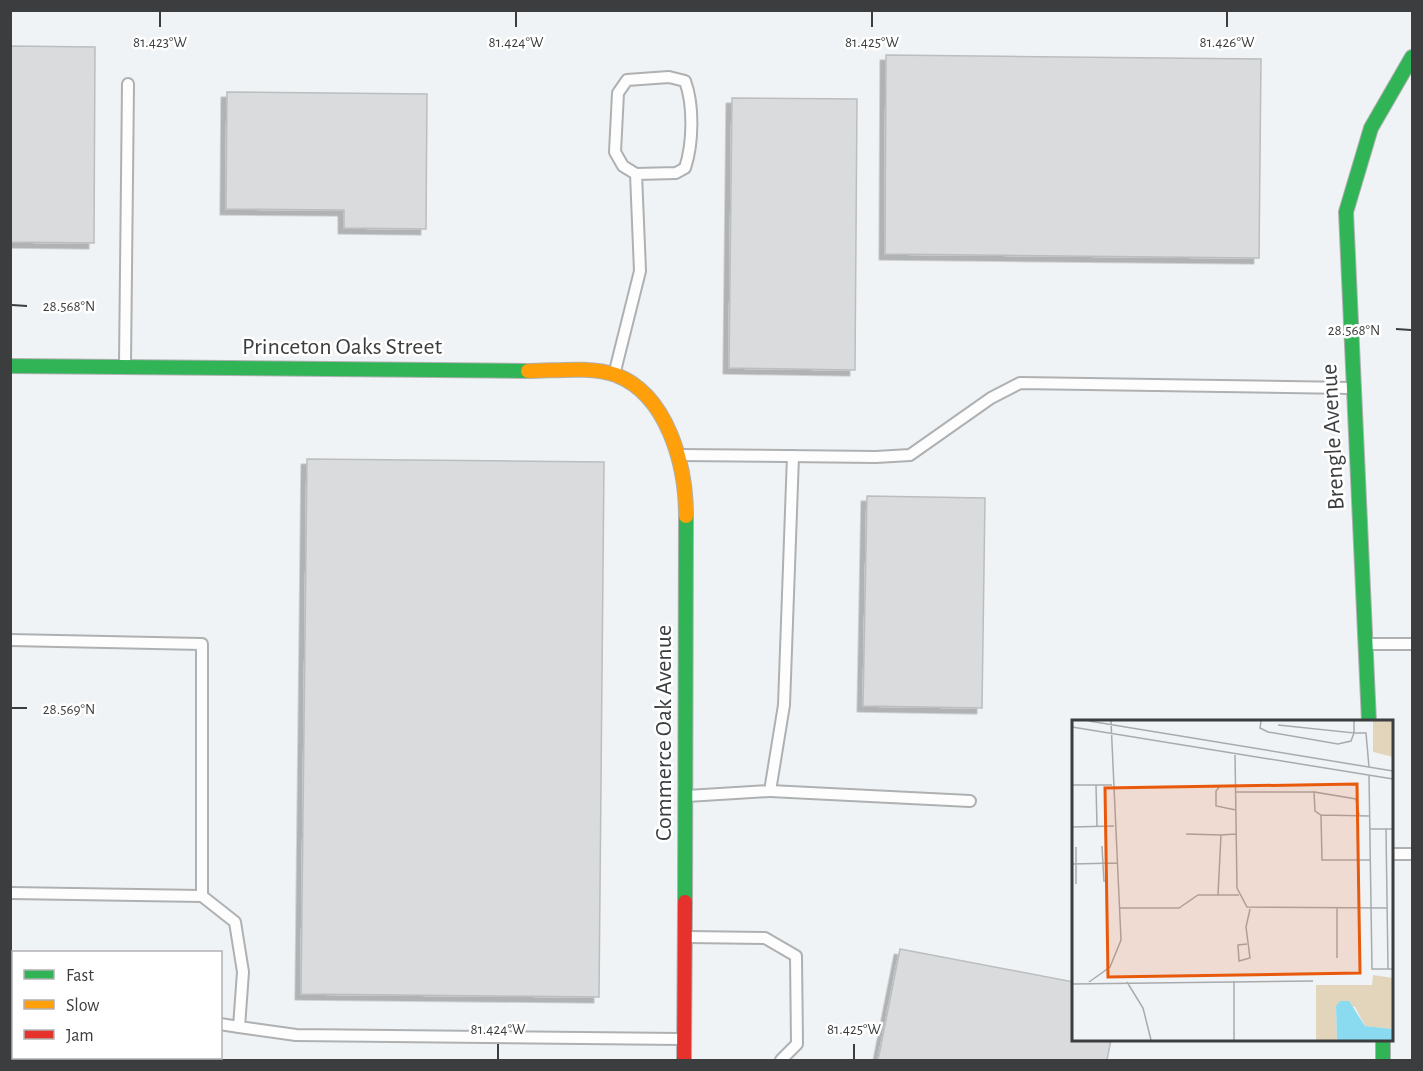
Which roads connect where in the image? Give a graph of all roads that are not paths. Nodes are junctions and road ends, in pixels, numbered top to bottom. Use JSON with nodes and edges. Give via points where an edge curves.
{"nodes":[{"id":1,"x":1413,"y":57,"type":"edge"},
{"id":2,"x":128,"y":84,"type":"dead end"},
{"id":3,"x":636,"y":174,"type":"junction"},
{"id":4,"x":10,"y":366,"type":"edge"},
{"id":5,"x":125,"y":367,"type":"junction"},
{"id":6,"x":614,"y":375,"type":"junction"},
{"id":7,"x":1352,"y":388,"type":"junction"},
{"id":8,"x":659,"y":411,"type":"joint"},
{"id":9,"x":676,"y":455,"type":"junction"},
{"id":10,"x":793,"y":456,"type":"junction"},
{"id":11,"x":10,"y":640,"type":"edge"},
{"id":12,"x":1365,"y":644,"type":"junction"},
{"id":13,"x":1413,"y":644,"type":"edge"},
{"id":14,"x":1369,"y":720,"type":"edge"},
{"id":15,"x":770,"y":792,"type":"junction"},
{"id":16,"x":685,"y":796,"type":"junction"},
{"id":17,"x":970,"y":801,"type":"dead end"},
{"id":18,"x":1393,"y":854,"type":"edge"},
{"id":19,"x":1413,"y":854,"type":"edge"},
{"id":20,"x":10,"y":893,"type":"edge"},
{"id":21,"x":202,"y":896,"type":"junction"},
{"id":22,"x":684,"y":937,"type":"junction"},
{"id":23,"x":222,"y":1024,"type":"edge"},
{"id":24,"x":239,"y":1027,"type":"junction"},
{"id":25,"x":684,"y":1039,"type":"junction"},
{"id":26,"x":1383,"y":1041,"type":"edge"},
{"id":27,"x":684,"y":1060,"type":"edge"},
{"id":28,"x":781,"y":1060,"type":"edge"},
{"id":29,"x":1383,"y":1060,"type":"edge"}],
"edges":[{"from":1,"to":7,"type":"street","name":"Brengle Avenue","via":[[1371,128],[1346,212]]},
{"from":2,"to":5,"type":"lane"},
{"from":3,"to":3,"type":"lane","via":[[623,166],[615,152],[618,93],[627,80],[669,77],[685,81],[689,92],[689,153],[684,168],[675,173]]},
{"from":3,"to":6,"type":"lane","via":[[640,271]]},
{"from":4,"to":5,"type":"street","name":"Princeton Oaks Street"},
{"from":5,"to":6,"type":"street","name":"Princeton Oaks Street","via":[[582,371]]},
{"from":6,"to":8,"type":"street","name":"Princeton Oaks Street","via":[[634,384]]},
{"from":7,"to":10,"type":"lane","via":[[1020,383],[991,398],[910,455]]},
{"from":7,"to":12,"type":"street","name":"Brengle Avenue"},
{"from":8,"to":9,"type":"street","name":"Commerce Oak Avenue"},
{"from":9,"to":10,"type":"lane"},
{"from":9,"to":16,"type":"street","name":"Commerce Oak Avenue","via":[[686,494]]},
{"from":10,"to":15,"type":"lane","via":[[784,705]]},
{"from":11,"to":21,"type":"lane","via":[[202,644]]},
{"from":12,"to":13,"type":"lane"},
{"from":12,"to":14,"type":"street","name":"Brengle Avenue"},
{"from":15,"to":16,"type":"lane"},
{"from":15,"to":17,"type":"lane"},
{"from":16,"to":22,"type":"street","name":"Commerce Oak Avenue"},
{"from":18,"to":19,"type":"lane"},
{"from":20,"to":21,"type":"lane"},
{"from":21,"to":24,"type":"lane","via":[[235,922],[243,972]]},
{"from":22,"to":25,"type":"street","name":"Commerce Oak Avenue"},
{"from":22,"to":28,"type":"lane","via":[[765,938],[796,956],[797,1044]]},
{"from":23,"to":24,"type":"lane"},
{"from":24,"to":25,"type":"lane","via":[[296,1035]]},
{"from":25,"to":27,"type":"street","name":"Commerce Oak Avenue"},
{"from":26,"to":29,"type":"street"}]}
